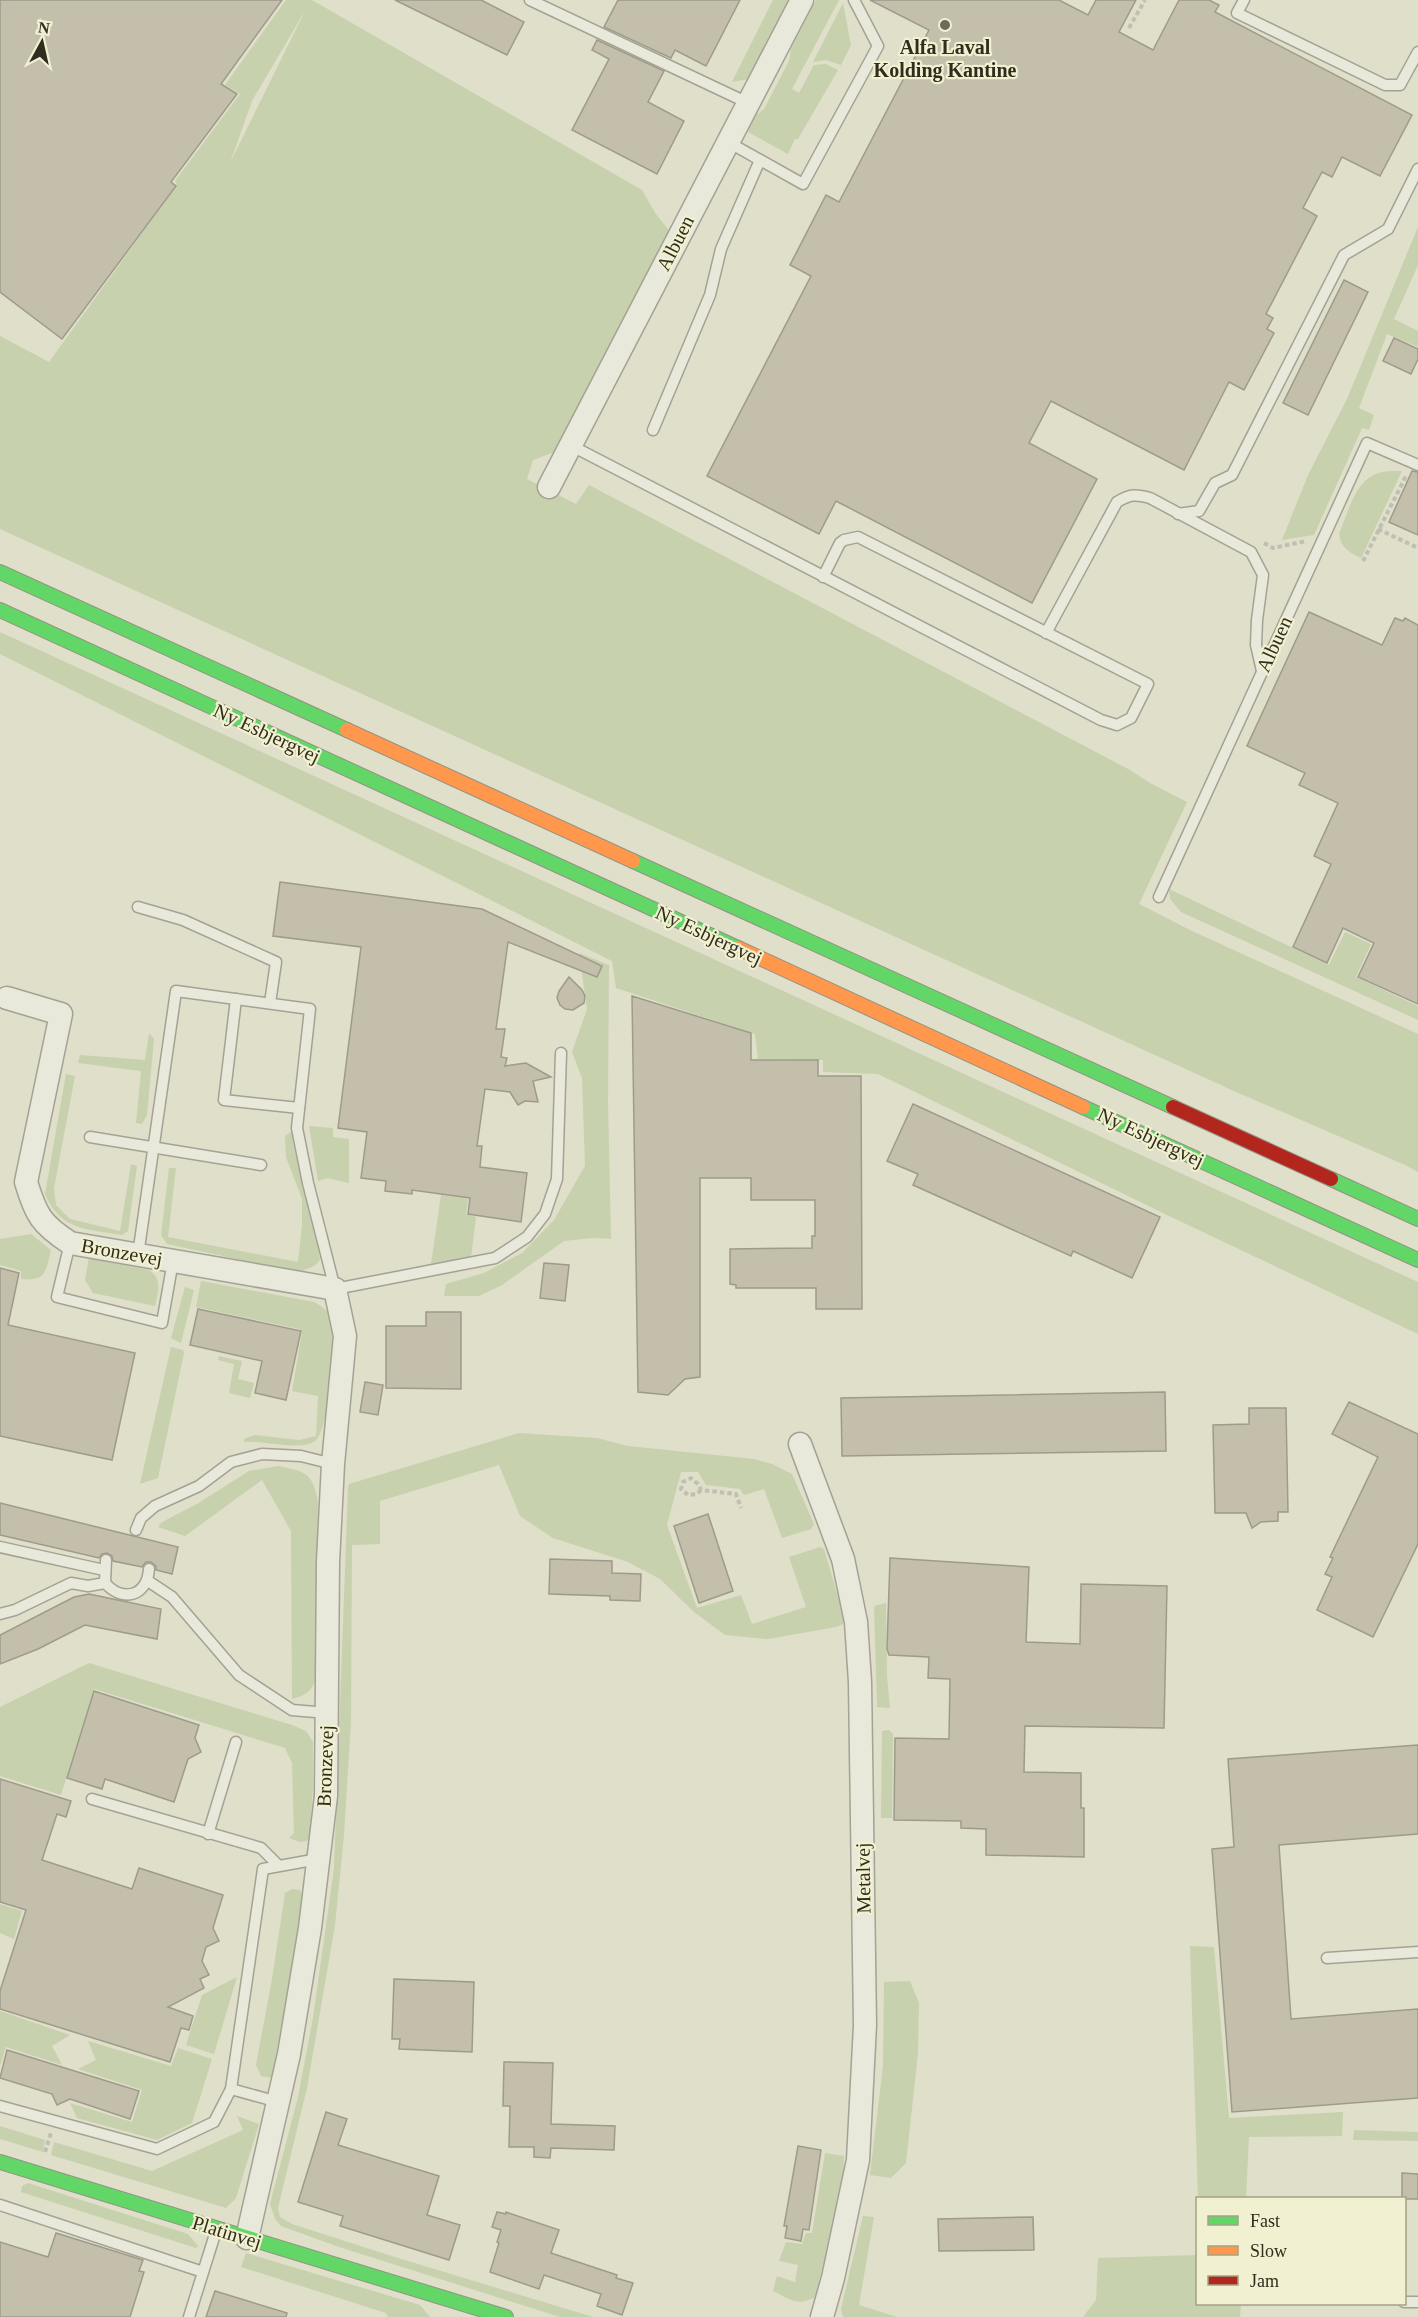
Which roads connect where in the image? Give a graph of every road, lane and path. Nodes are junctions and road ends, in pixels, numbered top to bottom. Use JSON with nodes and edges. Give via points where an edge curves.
{"nodes":[{"id":1,"x":530,"y":0,"type":"edge"},
{"id":2,"x":802,"y":0,"type":"edge"},
{"id":3,"x":855,"y":0,"type":"edge"},
{"id":4,"x":1145,"y":0,"type":"edge"},
{"id":5,"x":1244,"y":0,"type":"edge"},
{"id":6,"x":1129,"y":28,"type":"dead end"},
{"id":7,"x":1418,"y":52,"type":"edge"},
{"id":8,"x":748,"y":103,"type":"junction"},
{"id":9,"x":728,"y":142,"type":"junction"},
{"id":10,"x":760,"y":160,"type":"junction"},
{"id":11,"x":1418,"y":169,"type":"edge"},
{"id":12,"x":653,"y":430,"type":"dead end"},
{"id":13,"x":570,"y":445,"type":"junction"},
{"id":14,"x":1415,"y":464,"type":"edge"},
{"id":15,"x":549,"y":487,"type":"dead end"},
{"id":16,"x":1178,"y":514,"type":"junction"},
{"id":17,"x":1378,"y":529,"type":"junction"},
{"id":18,"x":1324,"y":537,"type":"junction"},
{"id":19,"x":1262,"y":542,"type":"dead end"},
{"id":20,"x":1418,"y":548,"type":"edge"},
{"id":21,"x":1364,"y":561,"type":"dead end"},
{"id":22,"x":0,"y":572,"type":"edge"},
{"id":23,"x":823,"y":577,"type":"junction"},
{"id":24,"x":0,"y":610,"type":"edge"},
{"id":25,"x":1046,"y":633,"type":"junction"},
{"id":26,"x":1262,"y":671,"type":"junction"},
{"id":27,"x":1159,"y":897,"type":"dead end"},
{"id":28,"x":138,"y":907,"type":"dead end"},
{"id":29,"x":7,"y":998,"type":"dead end"},
{"id":30,"x":236,"y":999,"type":"junction"},
{"id":31,"x":270,"y":1004,"type":"junction"},
{"id":32,"x":561,"y":1053,"type":"dead end"},
{"id":33,"x":299,"y":1108,"type":"junction"},
{"id":34,"x":90,"y":1137,"type":"dead end"},
{"id":35,"x":153,"y":1148,"type":"junction"},
{"id":36,"x":261,"y":1166,"type":"dead end"},
{"id":37,"x":1418,"y":1219,"type":"edge"},
{"id":38,"x":70,"y":1243,"type":"junction"},
{"id":39,"x":138,"y":1255,"type":"junction"},
{"id":40,"x":1418,"y":1260,"type":"edge"},
{"id":41,"x":173,"y":1261,"type":"junction"},
{"id":42,"x":335,"y":1289,"type":"junction"},
{"id":43,"x":800,"y":1444,"type":"dead end"},
{"id":44,"x":333,"y":1464,"type":"junction"},
{"id":45,"x":701,"y":1490,"type":"junction"},
{"id":46,"x":741,"y":1508,"type":"dead end"},
{"id":47,"x":136,"y":1530,"type":"dead end"},
{"id":48,"x":0,"y":1547,"type":"edge"},
{"id":49,"x":149,"y":1569,"type":"dead end"},
{"id":50,"x":148,"y":1581,"type":"junction"},
{"id":51,"x":105,"y":1583,"type":"junction"},
{"id":52,"x":0,"y":1614,"type":"edge"},
{"id":53,"x":327,"y":1713,"type":"junction"},
{"id":54,"x":236,"y":1742,"type":"dead end"},
{"id":55,"x":92,"y":1799,"type":"dead end"},
{"id":56,"x":208,"y":1834,"type":"junction"},
{"id":57,"x":318,"y":1859,"type":"junction"},
{"id":58,"x":279,"y":1866,"type":"junction"},
{"id":59,"x":1418,"y":1952,"type":"edge"},
{"id":60,"x":1327,"y":1958,"type":"dead end"},
{"id":61,"x":231,"y":2089,"type":"junction"},
{"id":62,"x":278,"y":2102,"type":"junction"},
{"id":63,"x":0,"y":2106,"type":"edge"},
{"id":64,"x":1,"y":2165,"type":"edge"},
{"id":65,"x":0,"y":2205,"type":"edge"},
{"id":66,"x":216,"y":2229,"type":"junction"},
{"id":67,"x":247,"y":2238,"type":"junction"},
{"id":68,"x":203,"y":2272,"type":"junction"},
{"id":69,"x":452,"y":2309,"type":"edge"},
{"id":70,"x":189,"y":2317,"type":"edge"},
{"id":71,"x":506,"y":2317,"type":"edge"},
{"id":72,"x":822,"y":2317,"type":"edge"}],
"edges":[{"from":1,"to":8,"type":"lane"},
{"from":2,"to":8,"type":"street","name":"Albuen"},
{"from":3,"to":10,"type":"lane","via":[[878,46],[803,184]]},
{"from":4,"to":6,"type":"path"},
{"from":5,"to":7,"type":"lane","via":[[1237,13],[1385,85],[1400,85]]},
{"from":8,"to":9,"type":"street","name":"Albuen"},
{"from":9,"to":10,"type":"lane"},
{"from":9,"to":13,"type":"street","name":"Albuen"},
{"from":10,"to":12,"type":"lane","via":[[721,249],[710,295]]},
{"from":11,"to":16,"type":"lane","via":[[1388,229],[1344,255],[1232,475],[1215,483],[1199,511]]},
{"from":13,"to":15,"type":"street","name":"Albuen"},
{"from":13,"to":23,"type":"lane"},
{"from":14,"to":17,"type":"path"},
{"from":14,"to":18,"type":"lane","name":"Albuen","via":[[1367,443]]},
{"from":16,"to":25,"type":"lane","via":[[1136,494],[1117,502]]},
{"from":16,"to":26,"type":"lane","via":[[1251,552],[1263,575],[1256,645]]},
{"from":17,"to":20,"type":"path"},
{"from":17,"to":21,"type":"path"},
{"from":18,"to":19,"type":"path","via":[[1273,548]]},
{"from":18,"to":26,"type":"lane","name":"Albuen"},
{"from":22,"to":37,"type":"street","name":"Ny Esbjergvej"},
{"from":23,"to":25,"type":"lane","via":[[840,543],[858,537]]},
{"from":23,"to":25,"type":"lane","via":[[1101,720],[1117,725],[1131,718],[1148,684]]},
{"from":24,"to":40,"type":"street","name":"Ny Esbjergvej"},
{"from":26,"to":27,"type":"lane","name":"Albuen"},
{"from":28,"to":31,"type":"lane","via":[[183,920],[276,962]]},
{"from":29,"to":38,"type":"street","name":"Bronzevej","via":[[61,1014],[26,1182],[33,1207],[48,1229]]},
{"from":30,"to":31,"type":"lane"},
{"from":30,"to":33,"type":"lane","via":[[224,1100]]},
{"from":30,"to":35,"type":"lane","via":[[176,991]]},
{"from":31,"to":33,"type":"lane","name":"Bronzevej","via":[[310,1009]]},
{"from":32,"to":42,"type":"lane","via":[[556,1179],[545,1214],[527,1237],[495,1258]]},
{"from":33,"to":42,"type":"lane","name":"Bronzevej","via":[[297,1128],[304,1167]]},
{"from":34,"to":35,"type":"lane"},
{"from":35,"to":36,"type":"lane"},
{"from":35,"to":39,"type":"lane"},
{"from":38,"to":39,"type":"street","name":"Bronzevej"},
{"from":38,"to":41,"type":"lane","via":[[57,1297],[162,1323]]},
{"from":39,"to":41,"type":"street","name":"Bronzevej"},
{"from":41,"to":42,"type":"street","name":"Bronzevej"},
{"from":42,"to":44,"type":"street","name":"Bronzevej","via":[[345,1336]]},
{"from":43,"to":72,"type":"street","name":"Metalvej","via":[[843,1559],[856,1622],[860,1682],[865,2025],[858,2160]]},
{"from":44,"to":47,"type":"lane","via":[[302,1456],[262,1454],[231,1462],[199,1486],[155,1506],[141,1518]]},
{"from":44,"to":53,"type":"street","name":"Bronzevej"},
{"from":45,"to":45,"type":"path","via":[[691,1478],[683,1482],[681,1489],[688,1495]]},
{"from":45,"to":46,"type":"path","via":[[736,1494]]},
{"from":48,"to":51,"type":"lane","via":[[105,1565]]},
{"from":49,"to":50,"type":"lane"},
{"from":50,"to":51,"type":"lane","via":[[141,1590],[129,1595],[112,1590]]},
{"from":50,"to":53,"type":"lane","via":[[172,1597],[239,1675],[292,1710]]},
{"from":51,"to":52,"type":"lane","via":[[71,1583]]},
{"from":53,"to":57,"type":"street","name":"Bronzevej","via":[[326,1796]]},
{"from":54,"to":56,"type":"lane"},
{"from":55,"to":56,"type":"lane"},
{"from":56,"to":58,"type":"lane","via":[[261,1848]]},
{"from":57,"to":58,"type":"lane"},
{"from":57,"to":62,"type":"street","name":"Bronzevej","via":[[310,1928]]},
{"from":58,"to":61,"type":"lane","via":[[263,1869]]},
{"from":59,"to":60,"type":"lane"},
{"from":61,"to":62,"type":"lane"},
{"from":61,"to":63,"type":"lane","via":[[214,2122],[157,2149]]},
{"from":62,"to":67,"type":"street","name":"Bronzevej"},
{"from":64,"to":66,"type":"street","name":"Platinvej"},
{"from":65,"to":68,"type":"lane"},
{"from":66,"to":67,"type":"street","name":"Platinvej"},
{"from":66,"to":68,"type":"lane"},
{"from":67,"to":69,"type":"street","name":"Platinvej"},
{"from":68,"to":70,"type":"lane"},
{"from":69,"to":71,"type":"street","name":"Platinvej"}]}
